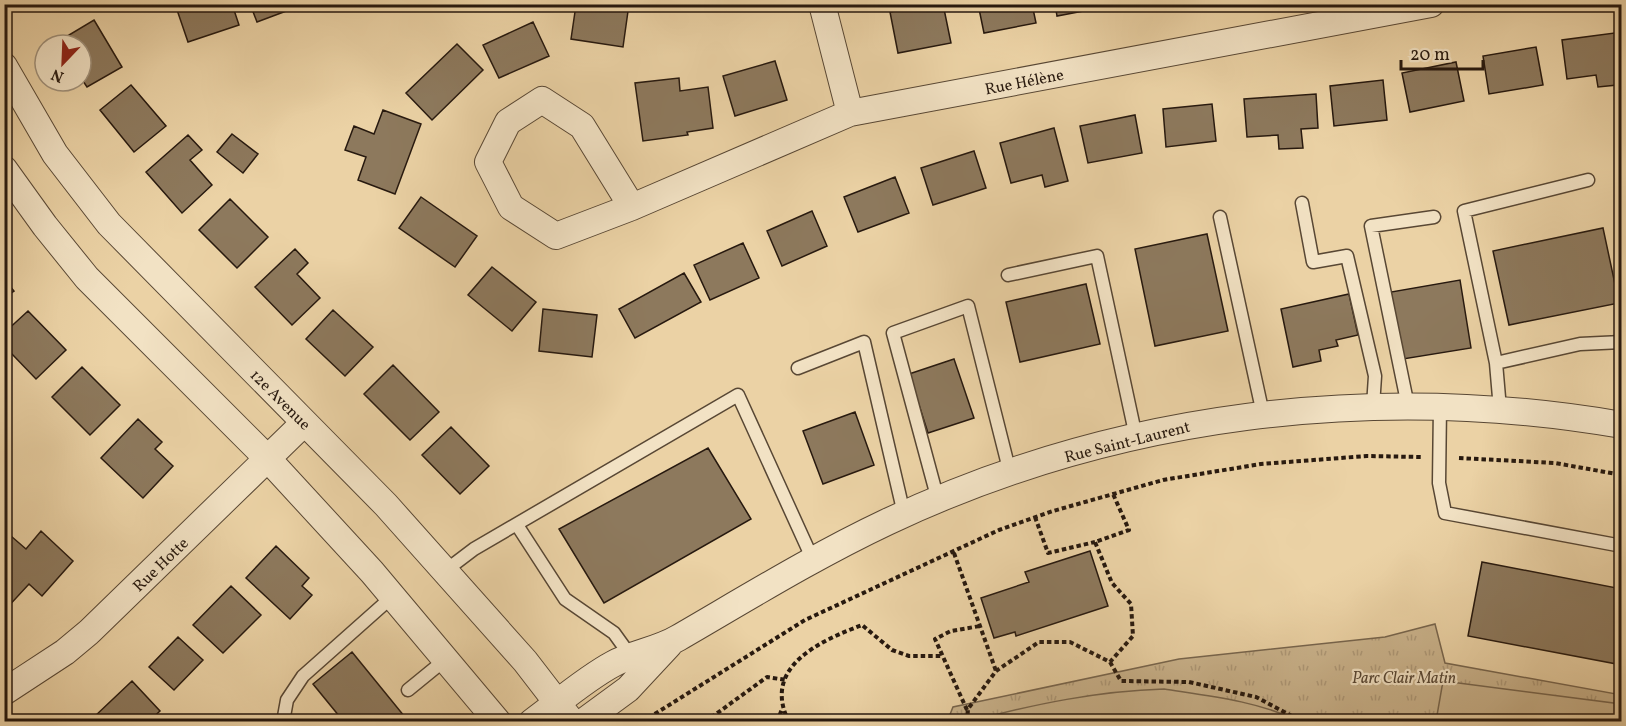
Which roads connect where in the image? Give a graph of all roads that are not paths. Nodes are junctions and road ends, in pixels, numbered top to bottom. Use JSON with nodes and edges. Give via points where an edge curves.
{"nodes":[{"id":1,"x":822,"y":4,"type":"edge"},
{"id":2,"x":1431,"y":4,"type":"edge"},
{"id":3,"x":4,"y":66,"type":"edge"},
{"id":4,"x":850,"y":113,"type":"junction"},
{"id":5,"x":4,"y":169,"type":"edge"},
{"id":6,"x":1588,"y":180,"type":"dead end"},
{"id":7,"x":1302,"y":203,"type":"dead end"},
{"id":8,"x":632,"y":207,"type":"junction"},
{"id":9,"x":1434,"y":216,"type":"dead end"},
{"id":10,"x":1220,"y":217,"type":"dead end"},
{"id":11,"x":1008,"y":275,"type":"dead end"},
{"id":12,"x":1622,"y":342,"type":"edge"},
{"id":13,"x":1496,"y":363,"type":"junction"},
{"id":14,"x":798,"y":368,"type":"dead end"},
{"id":15,"x":1372,"y":406,"type":"junction"},
{"id":16,"x":1408,"y":406,"type":"junction"},
{"id":17,"x":1440,"y":406,"type":"junction"},
{"id":18,"x":1500,"y":409,"type":"junction"},
{"id":19,"x":1263,"y":414,"type":"junction"},
{"id":20,"x":304,"y":423,"type":"junction"},
{"id":21,"x":1622,"y":425,"type":"edge"},
{"id":22,"x":1136,"y":437,"type":"junction"},
{"id":23,"x":268,"y":459,"type":"junction"},
{"id":24,"x":1010,"y":473,"type":"junction"},
{"id":25,"x":938,"y":500,"type":"junction"},
{"id":26,"x":904,"y":514,"type":"junction"},
{"id":27,"x":517,"y":525,"type":"junction"},
{"id":28,"x":1622,"y":546,"type":"edge"},
{"id":29,"x":813,"y":560,"type":"junction"},
{"id":30,"x":445,"y":571,"type":"junction"},
{"id":31,"x":393,"y":596,"type":"junction"},
{"id":32,"x":446,"y":659,"type":"junction"},
{"id":33,"x":637,"y":665,"type":"junction"},
{"id":34,"x":408,"y":690,"type":"dead end"},
{"id":35,"x":4,"y":692,"type":"edge"},
{"id":36,"x":565,"y":712,"type":"edge"},
{"id":37,"x":283,"y":722,"type":"edge"},
{"id":38,"x":498,"y":722,"type":"edge"},
{"id":39,"x":532,"y":722,"type":"edge"},
{"id":40,"x":583,"y":722,"type":"edge"}],
"edges":[{"from":1,"to":4,"type":"street"},
{"from":2,"to":4,"type":"street","name":"Rue Hélène"},
{"from":3,"to":20,"type":"street","name":"12e Avenue","via":[[55,154],[109,224]]},
{"from":4,"to":8,"type":"street","name":"Rue Hélène"},
{"from":5,"to":23,"type":"street","via":[[87,278]]},
{"from":6,"to":13,"type":"lane","via":[[1464,212]]},
{"from":7,"to":15,"type":"lane","via":[[1313,262],[1347,256],[1375,376]]},
{"from":8,"to":8,"type":"street","name":"Rue Hélène","via":[[556,236],[511,207],[488,162],[508,122],[542,100],[582,126]]},
{"from":9,"to":16,"type":"lane","via":[[1371,226]]},
{"from":10,"to":19,"type":"lane"},
{"from":11,"to":22,"type":"lane","via":[[1097,256]]},
{"from":12,"to":13,"type":"lane","via":[[1580,344]]},
{"from":13,"to":18,"type":"lane"},
{"from":14,"to":26,"type":"lane","via":[[864,342]]},
{"from":15,"to":16,"type":"street","name":"Rue Saint-Laurent"},
{"from":15,"to":19,"type":"street","name":"Rue Saint-Laurent"},
{"from":16,"to":17,"type":"street","name":"Rue Saint-Laurent"},
{"from":17,"to":18,"type":"street","name":"Rue Saint-Laurent"},
{"from":17,"to":28,"type":"lane","via":[[1439,483],[1445,513]]},
{"from":18,"to":21,"type":"street","name":"Rue Saint-Laurent"},
{"from":19,"to":22,"type":"street","name":"Rue Saint-Laurent"},
{"from":20,"to":23,"type":"street","name":"Rue Hotte"},
{"from":20,"to":30,"type":"street","name":"12e Avenue"},
{"from":22,"to":24,"type":"street","name":"Rue Saint-Laurent"},
{"from":23,"to":31,"type":"street"},
{"from":23,"to":35,"type":"street","name":"Rue Hotte","via":[[89,632]]},
{"from":24,"to":25,"type":"street","name":"Rue Saint-Laurent"},
{"from":24,"to":25,"type":"lane","via":[[968,306],[893,333]]},
{"from":25,"to":26,"type":"street","name":"Rue Saint-Laurent"},
{"from":26,"to":29,"type":"street","name":"Rue Saint-Laurent"},
{"from":27,"to":29,"type":"lane","via":[[738,395]]},
{"from":27,"to":30,"type":"lane"},
{"from":27,"to":33,"type":"lane","via":[[565,599],[614,633]]},
{"from":29,"to":33,"type":"street","name":"Rue Saint-Laurent"},
{"from":30,"to":36,"type":"street","name":"12e Avenue"},
{"from":31,"to":32,"type":"street"},
{"from":31,"to":37,"type":"lane","via":[[303,676],[287,700]]},
{"from":32,"to":34,"type":"lane"},
{"from":32,"to":38,"type":"street"},
{"from":33,"to":36,"type":"street","name":"Rue Saint-Laurent","via":[[613,664]]},
{"from":33,"to":40,"type":"street","name":"Rue Saint-Laurent","via":[[628,689]]},
{"from":36,"to":39,"type":"street","name":"Rue Saint-Laurent"}]}
